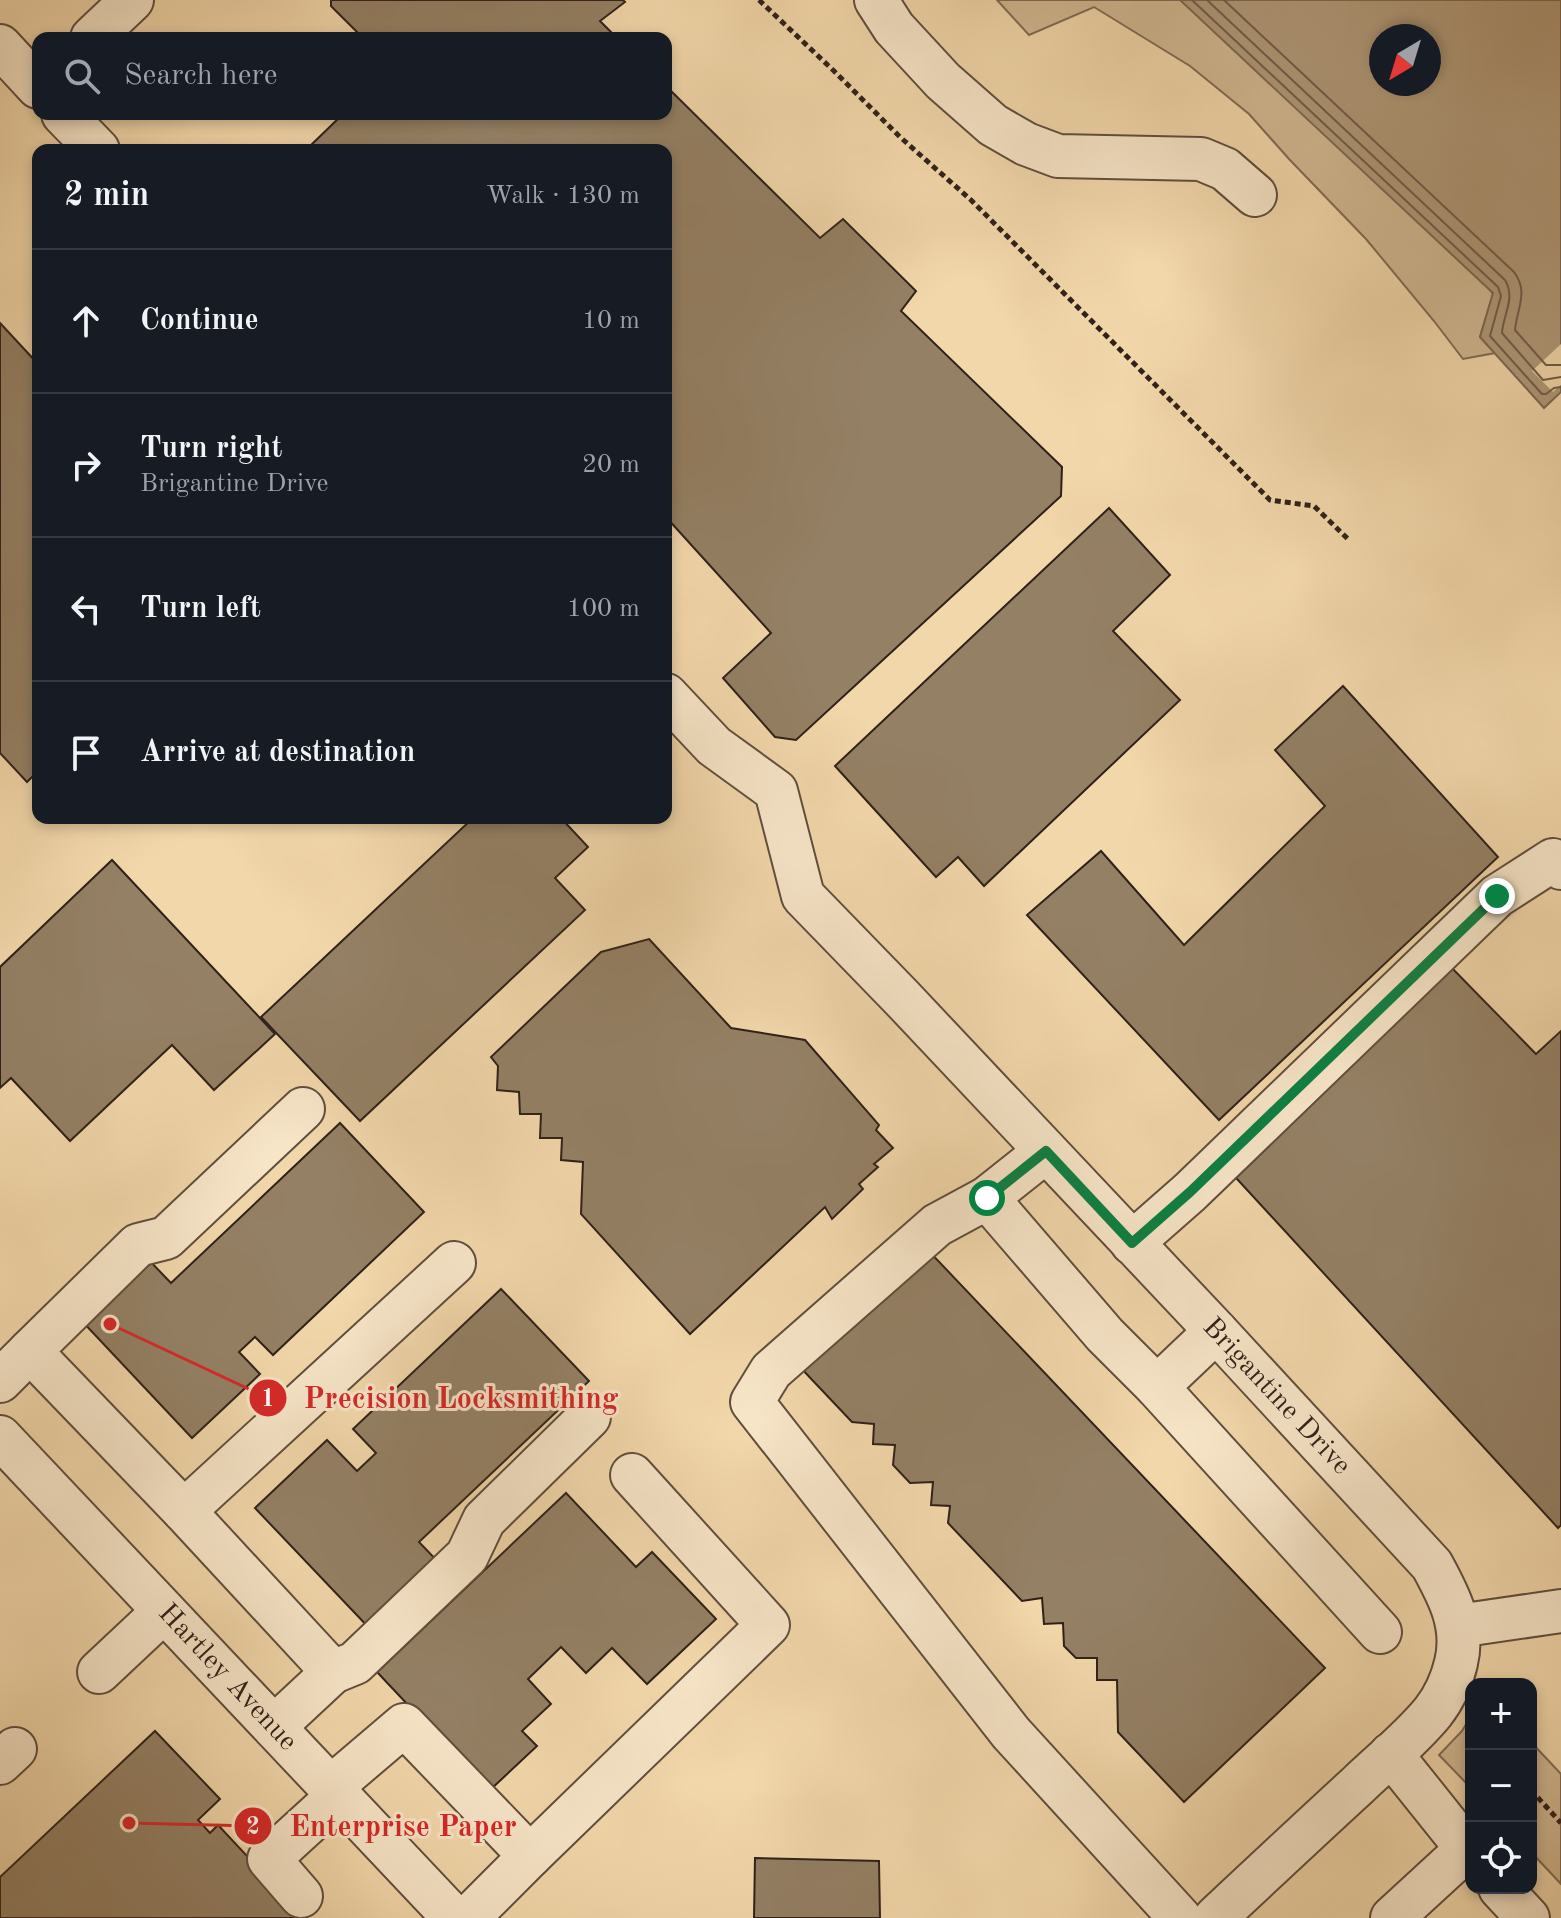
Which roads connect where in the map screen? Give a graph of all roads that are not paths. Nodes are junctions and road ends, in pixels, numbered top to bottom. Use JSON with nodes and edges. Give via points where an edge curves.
{"nodes":[{"id":1,"x":132,"y":0,"type":"edge"},
{"id":2,"x":876,"y":0,"type":"edge"},
{"id":3,"x":98,"y":32,"type":"edge"},
{"id":4,"x":0,"y":46,"type":"edge"},
{"id":5,"x":32,"y":81,"type":"edge"},
{"id":6,"x":69,"y":120,"type":"edge"},
{"id":7,"x":92,"y":144,"type":"edge"},
{"id":8,"x":1255,"y":195,"type":"dead end"},
{"id":9,"x":672,"y":701,"type":"edge"},
{"id":10,"x":1561,"y":868,"type":"edge"},
{"id":11,"x":303,"y":1109,"type":"dead end"},
{"id":12,"x":1046,"y":1151,"type":"junction"},
{"id":13,"x":987,"y":1198,"type":"junction"},
{"id":14,"x":1132,"y":1243,"type":"junction"},
{"id":15,"x":454,"y":1263,"type":"dead end"},
{"id":16,"x":1216,"y":1331,"type":"junction"},
{"id":17,"x":30,"y":1351,"type":"junction"},
{"id":18,"x":0,"y":1381,"type":"edge"},
{"id":19,"x":1157,"y":1387,"type":"junction"},
{"id":20,"x":589,"y":1417,"type":"dead end"},
{"id":21,"x":0,"y":1437,"type":"edge"},
{"id":22,"x":632,"y":1475,"type":"dead end"},
{"id":23,"x":184,"y":1511,"type":"junction"},
{"id":24,"x":164,"y":1611,"type":"junction"},
{"id":25,"x":1561,"y":1611,"type":"edge"},
{"id":26,"x":1458,"y":1626,"type":"junction"},
{"id":27,"x":1380,"y":1632,"type":"dead end"},
{"id":28,"x":99,"y":1672,"type":"dead end"},
{"id":29,"x":333,"y":1672,"type":"junction"},
{"id":30,"x":274,"y":1727,"type":"junction"},
{"id":31,"x":1391,"y":1754,"type":"junction"},
{"id":32,"x":334,"y":1792,"type":"junction"},
{"id":33,"x":1465,"y":1846,"type":"edge"},
{"id":34,"x":1465,"y":1854,"type":"edge"},
{"id":35,"x":530,"y":1856,"type":"junction"},
{"id":36,"x":1506,"y":1894,"type":"edge"},
{"id":37,"x":301,"y":1896,"type":"dead end"},
{"id":38,"x":454,"y":1918,"type":"edge"},
{"id":39,"x":468,"y":1918,"type":"edge"},
{"id":40,"x":1180,"y":1918,"type":"edge"},
{"id":41,"x":1215,"y":1918,"type":"edge"},
{"id":42,"x":1392,"y":1918,"type":"edge"},
{"id":43,"x":1528,"y":1918,"type":"edge"}],
"edges":[{"from":1,"to":3,"type":"street"},
{"from":2,"to":8,"type":"street","via":[[943,81],[993,125],[1026,144],[1058,156],[1201,159],[1225,169]]},
{"from":4,"to":5,"type":"street"},
{"from":6,"to":7,"type":"street"},
{"from":9,"to":12,"type":"street","name":"Brigantine Drive","via":[[714,746],[776,791],[803,896]]},
{"from":10,"to":14,"type":"street","via":[[1553,860],[1497,896]]},
{"from":11,"to":17,"type":"street","via":[[166,1238],[138,1245]]},
{"from":12,"to":13,"type":"street"},
{"from":12,"to":14,"type":"street","name":"Brigantine Drive"},
{"from":13,"to":19,"type":"street"},
{"from":13,"to":40,"type":"street","via":[[937,1225],[771,1371],[752,1402],[1011,1733]]},
{"from":14,"to":16,"type":"street","name":"Brigantine Drive"},
{"from":15,"to":23,"type":"street"},
{"from":16,"to":19,"type":"street"},
{"from":16,"to":26,"type":"street","name":"Brigantine Drive","via":[[1432,1565]]},
{"from":17,"to":18,"type":"street"},
{"from":17,"to":23,"type":"street"},
{"from":19,"to":27,"type":"street"},
{"from":20,"to":29,"type":"street","via":[[484,1520],[467,1556],[355,1663]]},
{"from":21,"to":24,"type":"street","name":"Hartley Avenue"},
{"from":22,"to":35,"type":"street","via":[[768,1625]]},
{"from":23,"to":29,"type":"street"},
{"from":24,"to":28,"type":"street"},
{"from":24,"to":30,"type":"street","name":"Hartley Avenue"},
{"from":25,"to":26,"type":"street"},
{"from":26,"to":31,"type":"street","name":"Brigantine Drive","via":[[1457,1661],[1445,1693]]},
{"from":29,"to":30,"type":"street"},
{"from":30,"to":32,"type":"street","name":"Hartley Avenue"},
{"from":31,"to":33,"type":"street"},
{"from":31,"to":41,"type":"street","name":"Brigantine Drive"},
{"from":32,"to":35,"type":"street","via":[[404,1725]]},
{"from":32,"to":37,"type":"street","via":[[269,1859]]},
{"from":32,"to":38,"type":"street","name":"Hartley Avenue"},
{"from":34,"to":42,"type":"street"},
{"from":35,"to":39,"type":"street"},
{"from":36,"to":43,"type":"street"}]}
